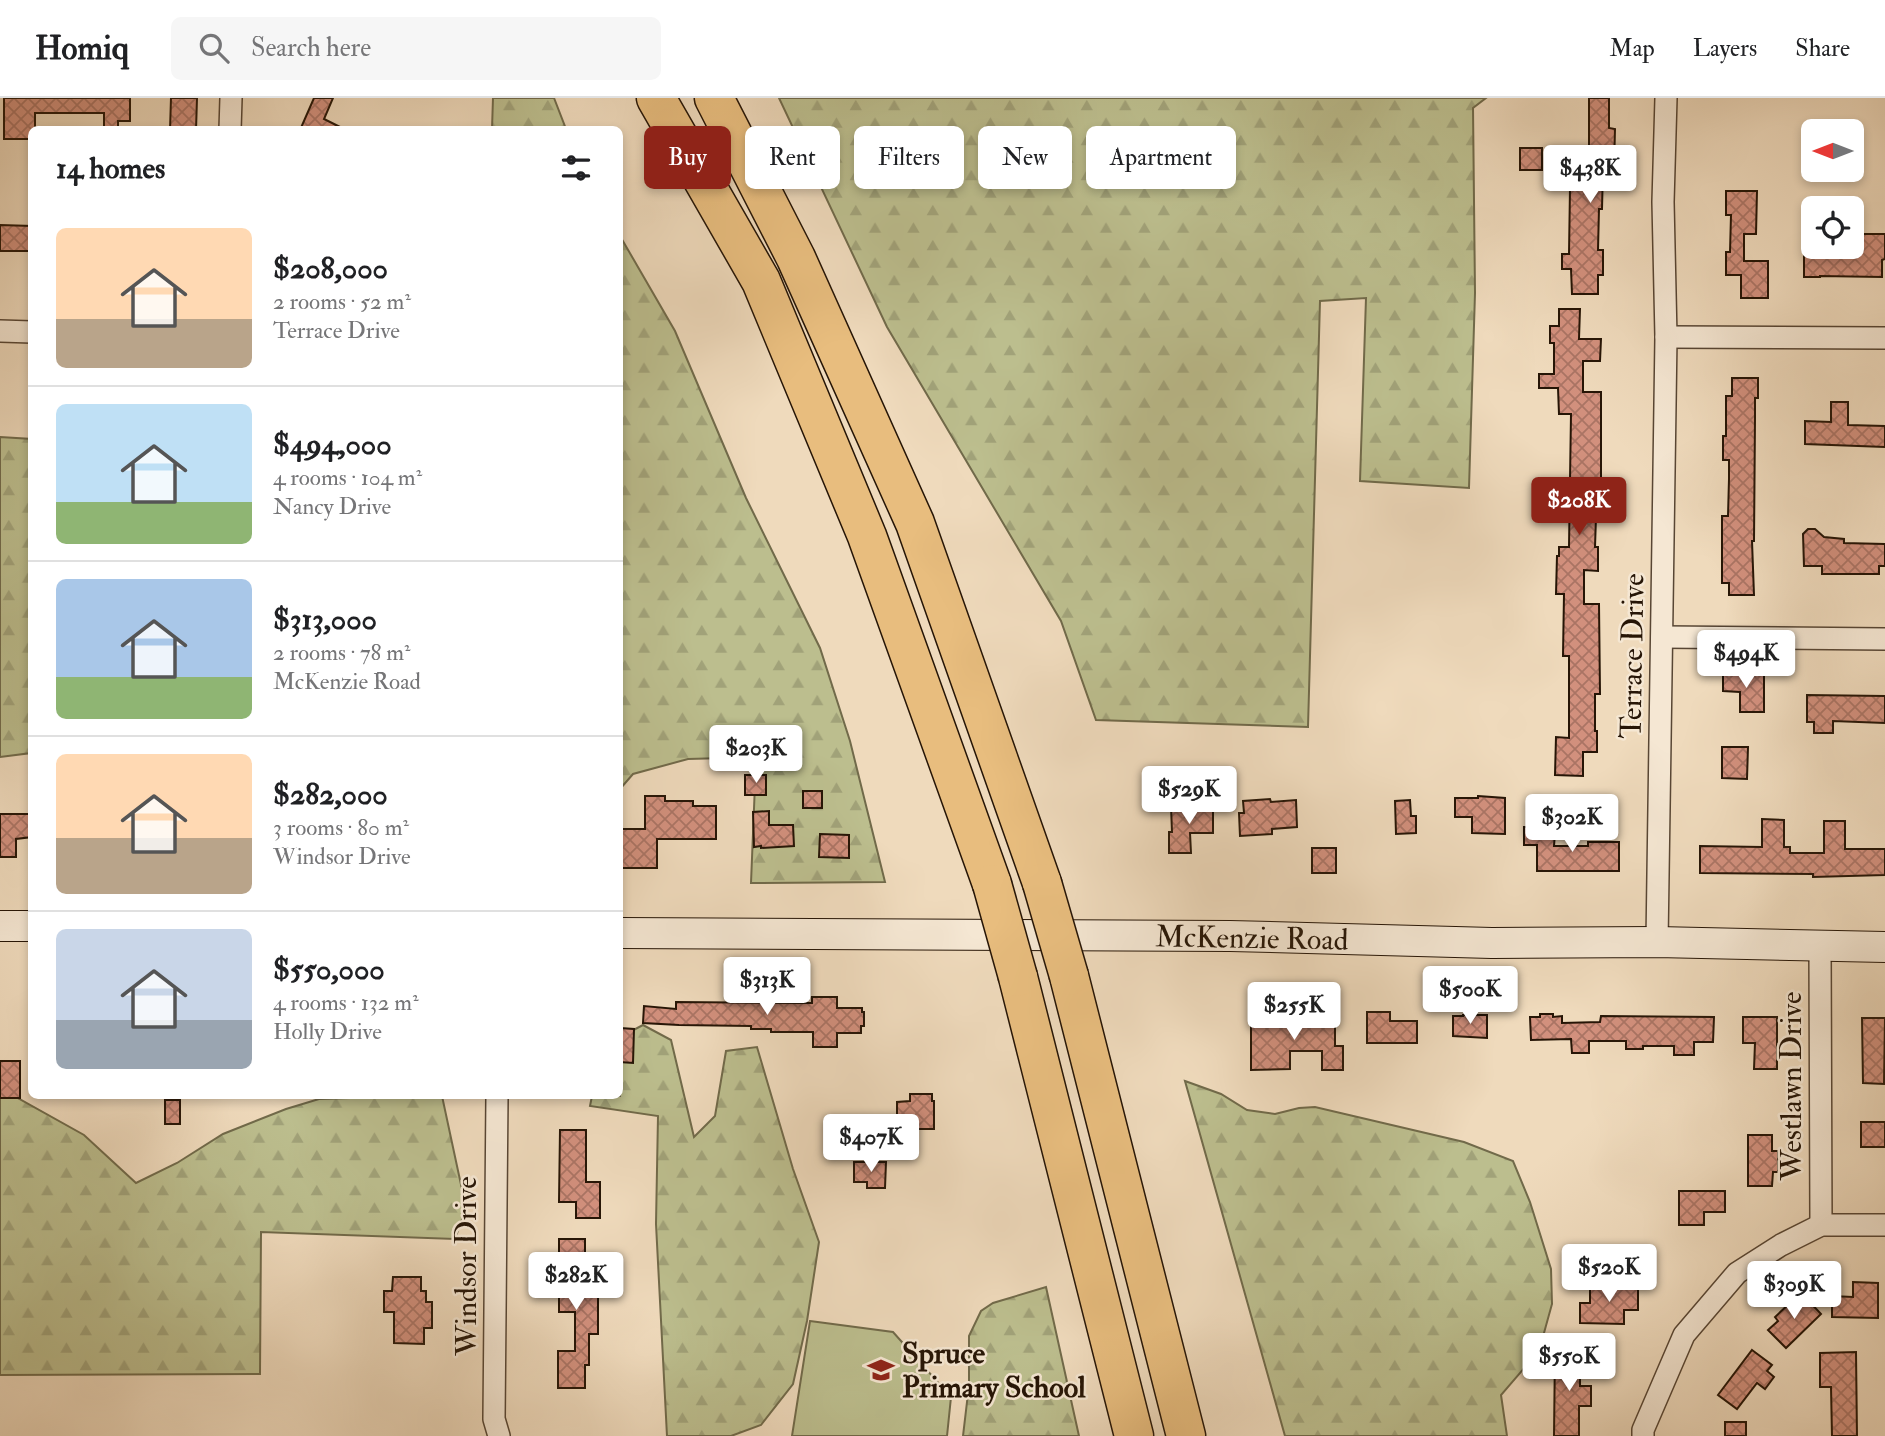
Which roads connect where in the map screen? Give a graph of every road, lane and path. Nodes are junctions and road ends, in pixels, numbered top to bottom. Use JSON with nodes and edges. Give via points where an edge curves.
{"nodes":[{"id":1,"x":231,"y":98,"type":"edge"},
{"id":2,"x":656,"y":98,"type":"edge"},
{"id":3,"x":714,"y":98,"type":"edge"},
{"id":4,"x":1666,"y":98,"type":"edge"},
{"id":5,"x":230,"y":126,"type":"edge"},
{"id":6,"x":0,"y":331,"type":"edge"},
{"id":7,"x":28,"y":332,"type":"edge"},
{"id":8,"x":1666,"y":337,"type":"junction"},
{"id":9,"x":1885,"y":338,"type":"edge"},
{"id":10,"x":1662,"y":637,"type":"junction"},
{"id":11,"x":1885,"y":639,"type":"edge"},
{"id":12,"x":0,"y":926,"type":"edge"},
{"id":13,"x":28,"y":926,"type":"edge"},
{"id":14,"x":623,"y":933,"type":"edge"},
{"id":15,"x":1657,"y":942,"type":"junction"},
{"id":16,"x":1820,"y":946,"type":"junction"},
{"id":17,"x":1885,"y":947,"type":"edge"},
{"id":18,"x":497,"y":1099,"type":"edge"},
{"id":19,"x":1821,"y":1225,"type":"junction"},
{"id":20,"x":1885,"y":1225,"type":"edge"},
{"id":21,"x":499,"y":1436,"type":"edge"},
{"id":22,"x":1134,"y":1436,"type":"edge"},
{"id":23,"x":1186,"y":1436,"type":"edge"},
{"id":24,"x":1643,"y":1436,"type":"edge"}],
"edges":[{"from":1,"to":5,"type":"street"},
{"from":2,"to":22,"type":"highway","bridge":true,"via":[[761,281],[867,536],[992,884]]},
{"from":3,"to":23,"type":"highway","bridge":true,"via":[[796,258],[915,523],[1042,883]]},
{"from":4,"to":8,"type":"street","name":"Terrace Drive"},
{"from":6,"to":7,"type":"street"},
{"from":8,"to":9,"type":"street"},
{"from":8,"to":10,"type":"street","name":"Terrace Drive"},
{"from":10,"to":11,"type":"street"},
{"from":10,"to":15,"type":"street","name":"Terrace Drive"},
{"from":12,"to":13,"type":"street"},
{"from":14,"to":15,"type":"street","name":"McKenzie Road"},
{"from":15,"to":16,"type":"street","name":"McKenzie Road"},
{"from":16,"to":17,"type":"street","name":"McKenzie Road"},
{"from":16,"to":19,"type":"street","name":"Westlawn Drive"},
{"from":18,"to":21,"type":"street","name":"Windsor Drive","via":[[494,1419]]},
{"from":19,"to":20,"type":"street"},
{"from":19,"to":24,"type":"street","via":[[1737,1273],[1684,1335]]}]}
